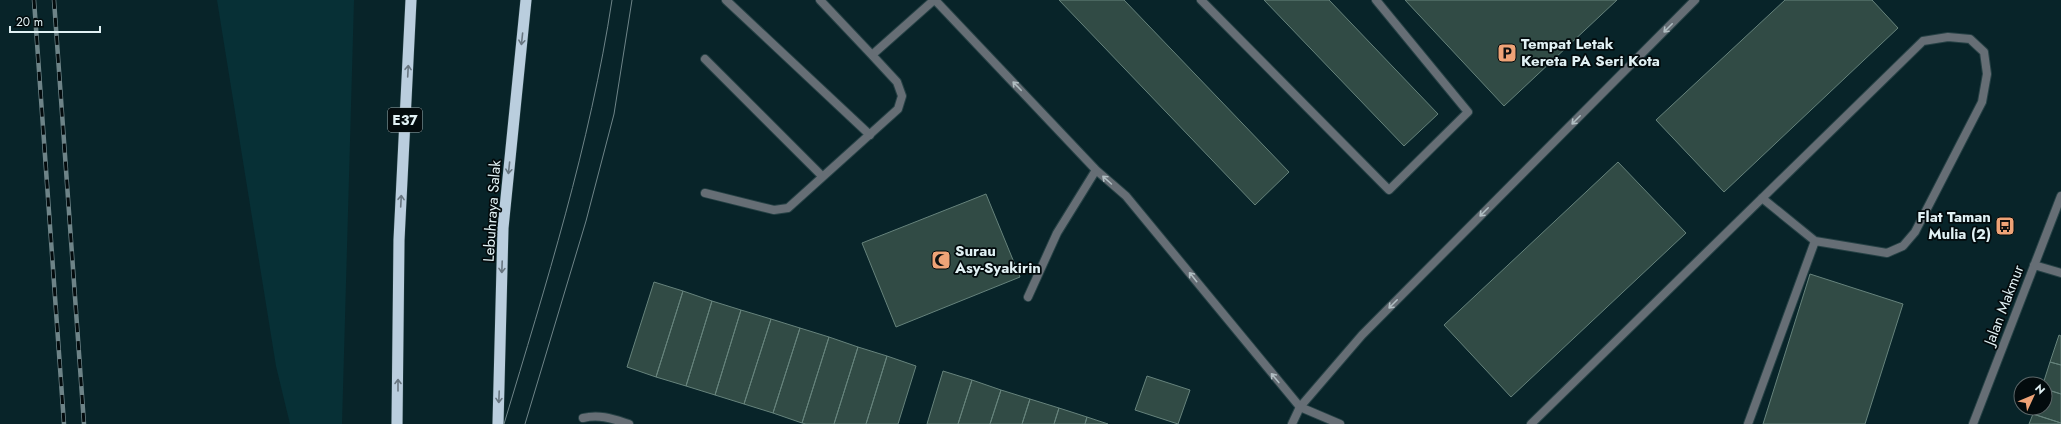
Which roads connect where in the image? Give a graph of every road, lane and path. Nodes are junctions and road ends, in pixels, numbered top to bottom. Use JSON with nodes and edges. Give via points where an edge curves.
{"nodes":[{"id":1,"x":411,"y":0,"type":"edge"},
{"id":2,"x":526,"y":0,"type":"edge"},
{"id":3,"x":726,"y":0,"type":"edge"},
{"id":4,"x":820,"y":0,"type":"edge"},
{"id":5,"x":934,"y":0,"type":"edge"},
{"id":6,"x":1201,"y":0,"type":"edge"},
{"id":7,"x":1376,"y":0,"type":"edge"},
{"id":8,"x":1695,"y":0,"type":"edge"},
{"id":9,"x":872,"y":55,"type":"junction"},
{"id":10,"x":705,"y":59,"type":"dead end"},
{"id":11,"x":870,"y":135,"type":"junction"},
{"id":12,"x":1096,"y":170,"type":"junction"},
{"id":13,"x":822,"y":176,"type":"junction"},
{"id":14,"x":705,"y":193,"type":"dead end"},
{"id":15,"x":2061,"y":196,"type":"edge"},
{"id":16,"x":1762,"y":198,"type":"junction"},
{"id":17,"x":1815,"y":241,"type":"junction"},
{"id":18,"x":2034,"y":265,"type":"junction"},
{"id":19,"x":2061,"y":273,"type":"edge"},
{"id":20,"x":1028,"y":297,"type":"dead end"},
{"id":21,"x":1300,"y":408,"type":"junction"},
{"id":22,"x":583,"y":421,"type":"edge"},
{"id":23,"x":397,"y":424,"type":"edge"},
{"id":24,"x":498,"y":424,"type":"edge"},
{"id":25,"x":629,"y":424,"type":"edge"},
{"id":26,"x":1292,"y":424,"type":"edge"},
{"id":27,"x":1340,"y":424,"type":"edge"},
{"id":28,"x":1531,"y":424,"type":"edge"},
{"id":29,"x":1748,"y":424,"type":"edge"},
{"id":30,"x":1973,"y":424,"type":"edge"}],
"edges":[{"from":23,"to":1,"type":"highway","number":"E37","one_way":true,"via":[[399,240]]},
{"from":2,"to":24,"type":"highway","name":"Lebuhraya Salak","one_way":true,"via":[[503,228]]},
{"from":3,"to":11,"type":"street"},
{"from":4,"to":9,"type":"street"},
{"from":5,"to":9,"type":"street"},
{"from":12,"to":5,"type":"street","one_way":true},
{"from":6,"to":7,"type":"street","via":[[1389,190],[1468,112]]},
{"from":8,"to":21,"type":"street","one_way":true,"via":[[1362,335]]},
{"from":9,"to":11,"type":"street","via":[[897,82],[902,96],[898,109]]},
{"from":10,"to":13,"type":"street"},
{"from":11,"to":13,"type":"street"},
{"from":12,"to":20,"type":"street","via":[[1057,233]]},
{"from":21,"to":12,"type":"street","one_way":true,"via":[[1126,196]]},
{"from":13,"to":14,"type":"street","via":[[788,208],[774,210]]},
{"from":15,"to":18,"type":"street","name":"Jalan Makmur"},
{"from":16,"to":17,"type":"street"},
{"from":16,"to":17,"type":"street","via":[[1923,41],[1948,37],[1970,39],[1984,52],[1987,74],[1982,102],[1916,232],[1903,246],[1887,253]]},
{"from":16,"to":28,"type":"street"},
{"from":17,"to":29,"type":"street"},
{"from":18,"to":19,"type":"street"},
{"from":18,"to":30,"type":"street","name":"Jalan Makmur"},
{"from":21,"to":26,"type":"street"},
{"from":21,"to":27,"type":"street"},
{"from":22,"to":25,"type":"street","via":[[594,416],[602,416]]}]}
